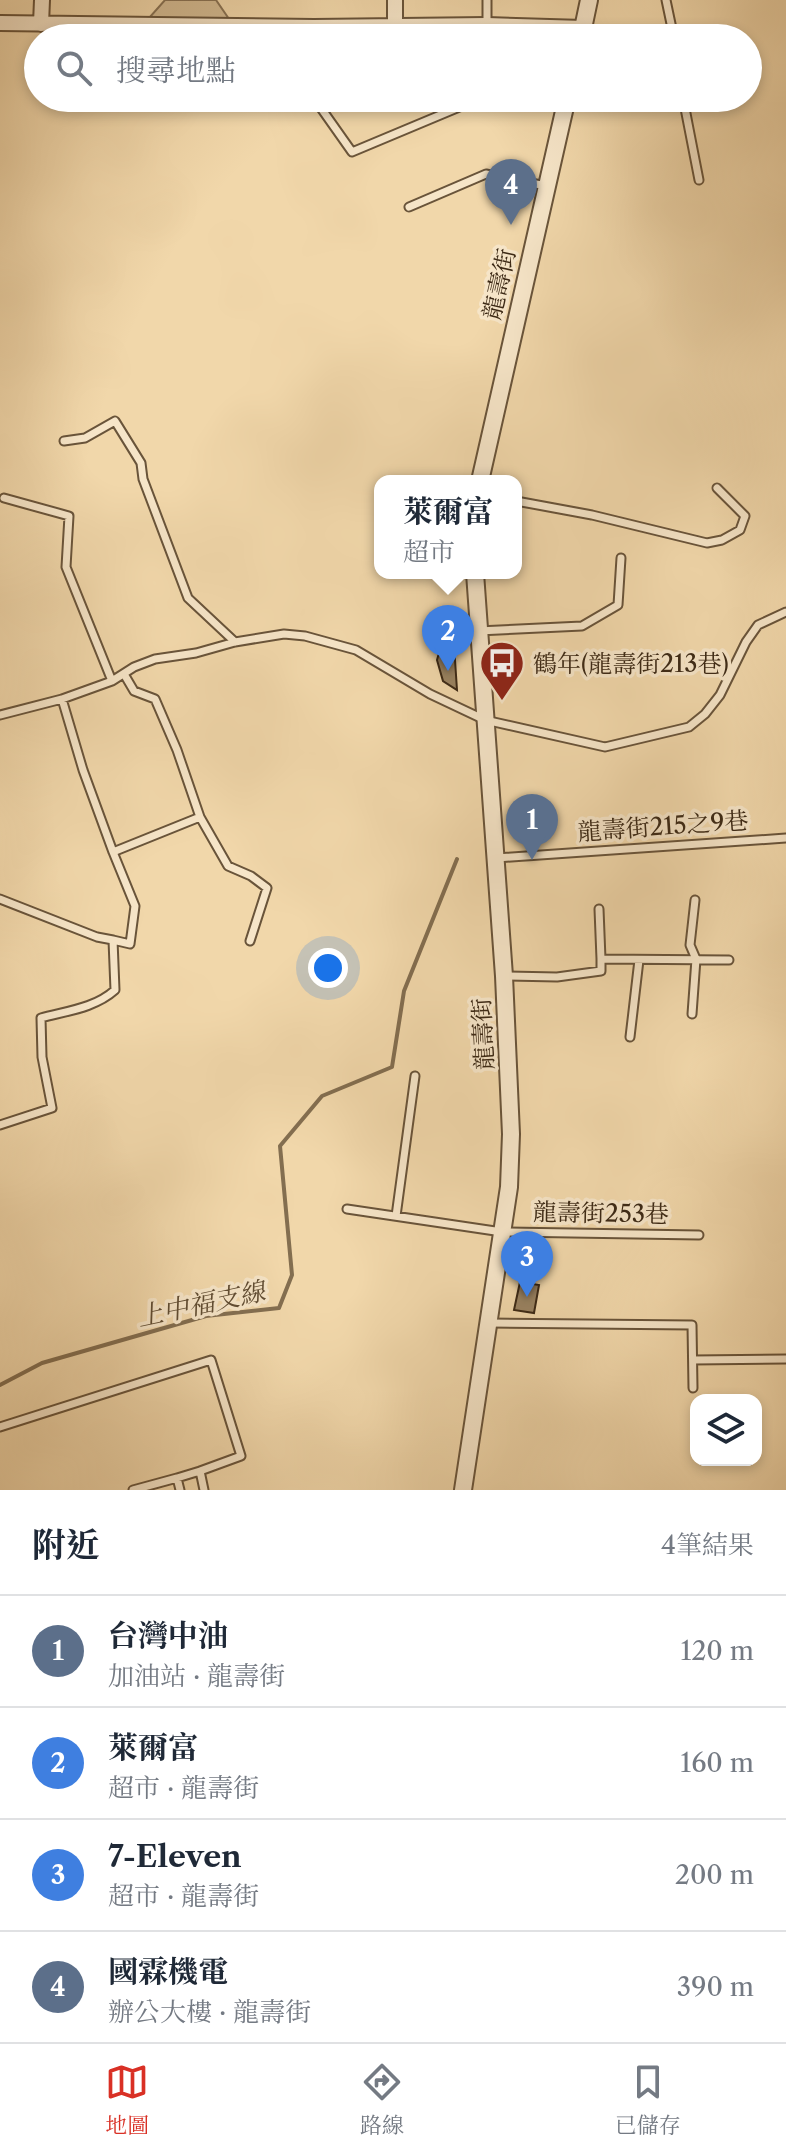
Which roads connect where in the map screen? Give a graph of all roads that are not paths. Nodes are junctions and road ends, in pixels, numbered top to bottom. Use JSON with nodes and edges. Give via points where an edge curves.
{"nodes":[{"id":1,"x":42,"y":0,"type":"edge"},
{"id":2,"x":395,"y":0,"type":"edge"},
{"id":3,"x":487,"y":0,"type":"edge"},
{"id":4,"x":589,"y":0,"type":"edge"},
{"id":5,"x":666,"y":0,"type":"edge"},
{"id":6,"x":0,"y":23,"type":"edge"},
{"id":7,"x":41,"y":24,"type":"joint"},
{"id":8,"x":395,"y":24,"type":"edge"},
{"id":9,"x":487,"y":24,"type":"edge"},
{"id":10,"x":584,"y":24,"type":"edge"},
{"id":11,"x":671,"y":24,"type":"edge"},
{"id":12,"x":324,"y":112,"type":"edge"},
{"id":13,"x":448,"y":112,"type":"edge"},
{"id":14,"x":564,"y":112,"type":"edge"},
{"id":15,"x":686,"y":112,"type":"edge"},
{"id":16,"x":699,"y":180,"type":"dead end"},
{"id":17,"x":546,"y":186,"type":"junction"},
{"id":18,"x":409,"y":207,"type":"dead end"},
{"id":19,"x":64,"y":441,"type":"dead end"},
{"id":20,"x":481,"y":475,"type":"edge"},
{"id":21,"x":717,"y":488,"type":"dead end"},
{"id":22,"x":4,"y":498,"type":"dead end"},
{"id":23,"x":522,"y":502,"type":"edge"},
{"id":24,"x":621,"y":558,"type":"dead end"},
{"id":25,"x":475,"y":579,"type":"edge"},
{"id":26,"x":786,"y":612,"type":"edge"},
{"id":27,"x":478,"y":631,"type":"junction"},
{"id":28,"x":235,"y":642,"type":"junction"},
{"id":29,"x":124,"y":674,"type":"junction"},
{"id":30,"x":112,"y":681,"type":"junction"},
{"id":31,"x":62,"y":699,"type":"junction"},
{"id":32,"x":0,"y":715,"type":"edge"},
{"id":33,"x":485,"y":720,"type":"junction"},
{"id":34,"x":200,"y":817,"type":"junction"},
{"id":35,"x":786,"y":838,"type":"edge"},
{"id":36,"x":113,"y":852,"type":"junction"},
{"id":37,"x":496,"y":858,"type":"junction"},
{"id":38,"x":0,"y":899,"type":"edge"},
{"id":39,"x":695,"y":900,"type":"dead end"},
{"id":40,"x":599,"y":909,"type":"dead end"},
{"id":41,"x":113,"y":940,"type":"junction"},
{"id":42,"x":250,"y":941,"type":"dead end"},
{"id":43,"x":601,"y":959,"type":"junction"},
{"id":44,"x":696,"y":959,"type":"junction"},
{"id":45,"x":639,"y":960,"type":"junction"},
{"id":46,"x":729,"y":960,"type":"dead end"},
{"id":47,"x":504,"y":976,"type":"junction"},
{"id":48,"x":692,"y":1014,"type":"dead end"},
{"id":49,"x":630,"y":1037,"type":"dead end"},
{"id":50,"x":415,"y":1076,"type":"dead end"},
{"id":51,"x":0,"y":1125,"type":"edge"},
{"id":52,"x":347,"y":1209,"type":"dead end"},
{"id":53,"x":396,"y":1216,"type":"junction"},
{"id":54,"x":502,"y":1232,"type":"junction"},
{"id":55,"x":699,"y":1235,"type":"dead end"},
{"id":56,"x":488,"y":1323,"type":"junction"},
{"id":57,"x":786,"y":1359,"type":"edge"},
{"id":58,"x":693,"y":1360,"type":"junction"},
{"id":59,"x":693,"y":1388,"type":"dead end"},
{"id":60,"x":0,"y":1427,"type":"edge"},
{"id":61,"x":200,"y":1471,"type":"junction"},
{"id":62,"x":177,"y":1478,"type":"junction"},
{"id":63,"x":467,"y":1487,"type":"edge"},
{"id":64,"x":133,"y":1490,"type":"edge"},
{"id":65,"x":180,"y":1490,"type":"edge"},
{"id":66,"x":204,"y":1490,"type":"edge"}],
"edges":[{"from":1,"to":7,"type":"street"},
{"from":2,"to":8,"type":"street"},
{"from":3,"to":9,"type":"lane"},
{"from":4,"to":10,"type":"street"},
{"from":5,"to":11,"type":"lane"},
{"from":6,"to":7,"type":"street"},
{"from":12,"to":13,"type":"lane","via":[[352,152]]},
{"from":14,"to":17,"type":"street","name":"龍壽街"},
{"from":15,"to":16,"type":"lane"},
{"from":17,"to":18,"type":"lane","via":[[486,174]]},
{"from":17,"to":20,"type":"street","name":"龍壽街"},
{"from":19,"to":28,"type":"lane","via":[[85,438],[115,421],[141,463],[188,598]]},
{"from":21,"to":23,"type":"lane","via":[[745,516],[740,530],[707,543]]},
{"from":22,"to":30,"type":"lane","via":[[69,516],[66,567]]},
{"from":24,"to":27,"type":"lane","via":[[618,605],[582,626]]},
{"from":25,"to":27,"type":"street","name":"龍壽街"},
{"from":26,"to":33,"type":"lane","via":[[758,625],[720,695],[689,727],[605,747]]},
{"from":27,"to":33,"type":"street","name":"龍壽街"},
{"from":28,"to":29,"type":"lane","via":[[155,659]]},
{"from":28,"to":33,"type":"lane","via":[[284,634],[329,641],[375,659]]},
{"from":29,"to":30,"type":"lane"},
{"from":29,"to":34,"type":"lane","via":[[134,691],[155,699]]},
{"from":30,"to":31,"type":"lane"},
{"from":31,"to":32,"type":"lane"},
{"from":31,"to":36,"type":"lane"},
{"from":33,"to":37,"type":"street","name":"龍壽街"},
{"from":34,"to":36,"type":"lane"},
{"from":34,"to":42,"type":"lane","via":[[228,866],[267,888]]},
{"from":35,"to":37,"type":"lane","name":"龍壽街215之9巷"},
{"from":36,"to":41,"type":"lane","via":[[135,906],[130,944]]},
{"from":37,"to":47,"type":"street","name":"龍壽街"},
{"from":38,"to":41,"type":"lane"},
{"from":39,"to":44,"type":"lane","via":[[690,945]]},
{"from":40,"to":43,"type":"lane"},
{"from":41,"to":51,"type":"lane","via":[[115,990],[88,1006],[41,1018],[52,1108]]},
{"from":43,"to":45,"type":"lane"},
{"from":43,"to":47,"type":"lane","via":[[601,971]]},
{"from":44,"to":45,"type":"lane"},
{"from":44,"to":46,"type":"lane"},
{"from":44,"to":48,"type":"lane"},
{"from":45,"to":49,"type":"lane"},
{"from":47,"to":54,"type":"street","name":"龍壽街","via":[[511,1134]]},
{"from":50,"to":53,"type":"lane"},
{"from":52,"to":53,"type":"lane","name":"龍壽街253巷"},
{"from":53,"to":54,"type":"lane","name":"龍壽街253巷"},
{"from":54,"to":55,"type":"lane","name":"龍壽街253巷"},
{"from":54,"to":56,"type":"street","name":"龍壽街"},
{"from":56,"to":58,"type":"lane","via":[[692,1325]]},
{"from":56,"to":63,"type":"street","name":"龍壽街"},
{"from":57,"to":58,"type":"lane"},
{"from":58,"to":59,"type":"lane"},
{"from":60,"to":61,"type":"lane","via":[[211,1360],[241,1456]]},
{"from":61,"to":62,"type":"lane"},
{"from":61,"to":66,"type":"lane"},
{"from":62,"to":64,"type":"lane"},
{"from":62,"to":65,"type":"lane"}]}
